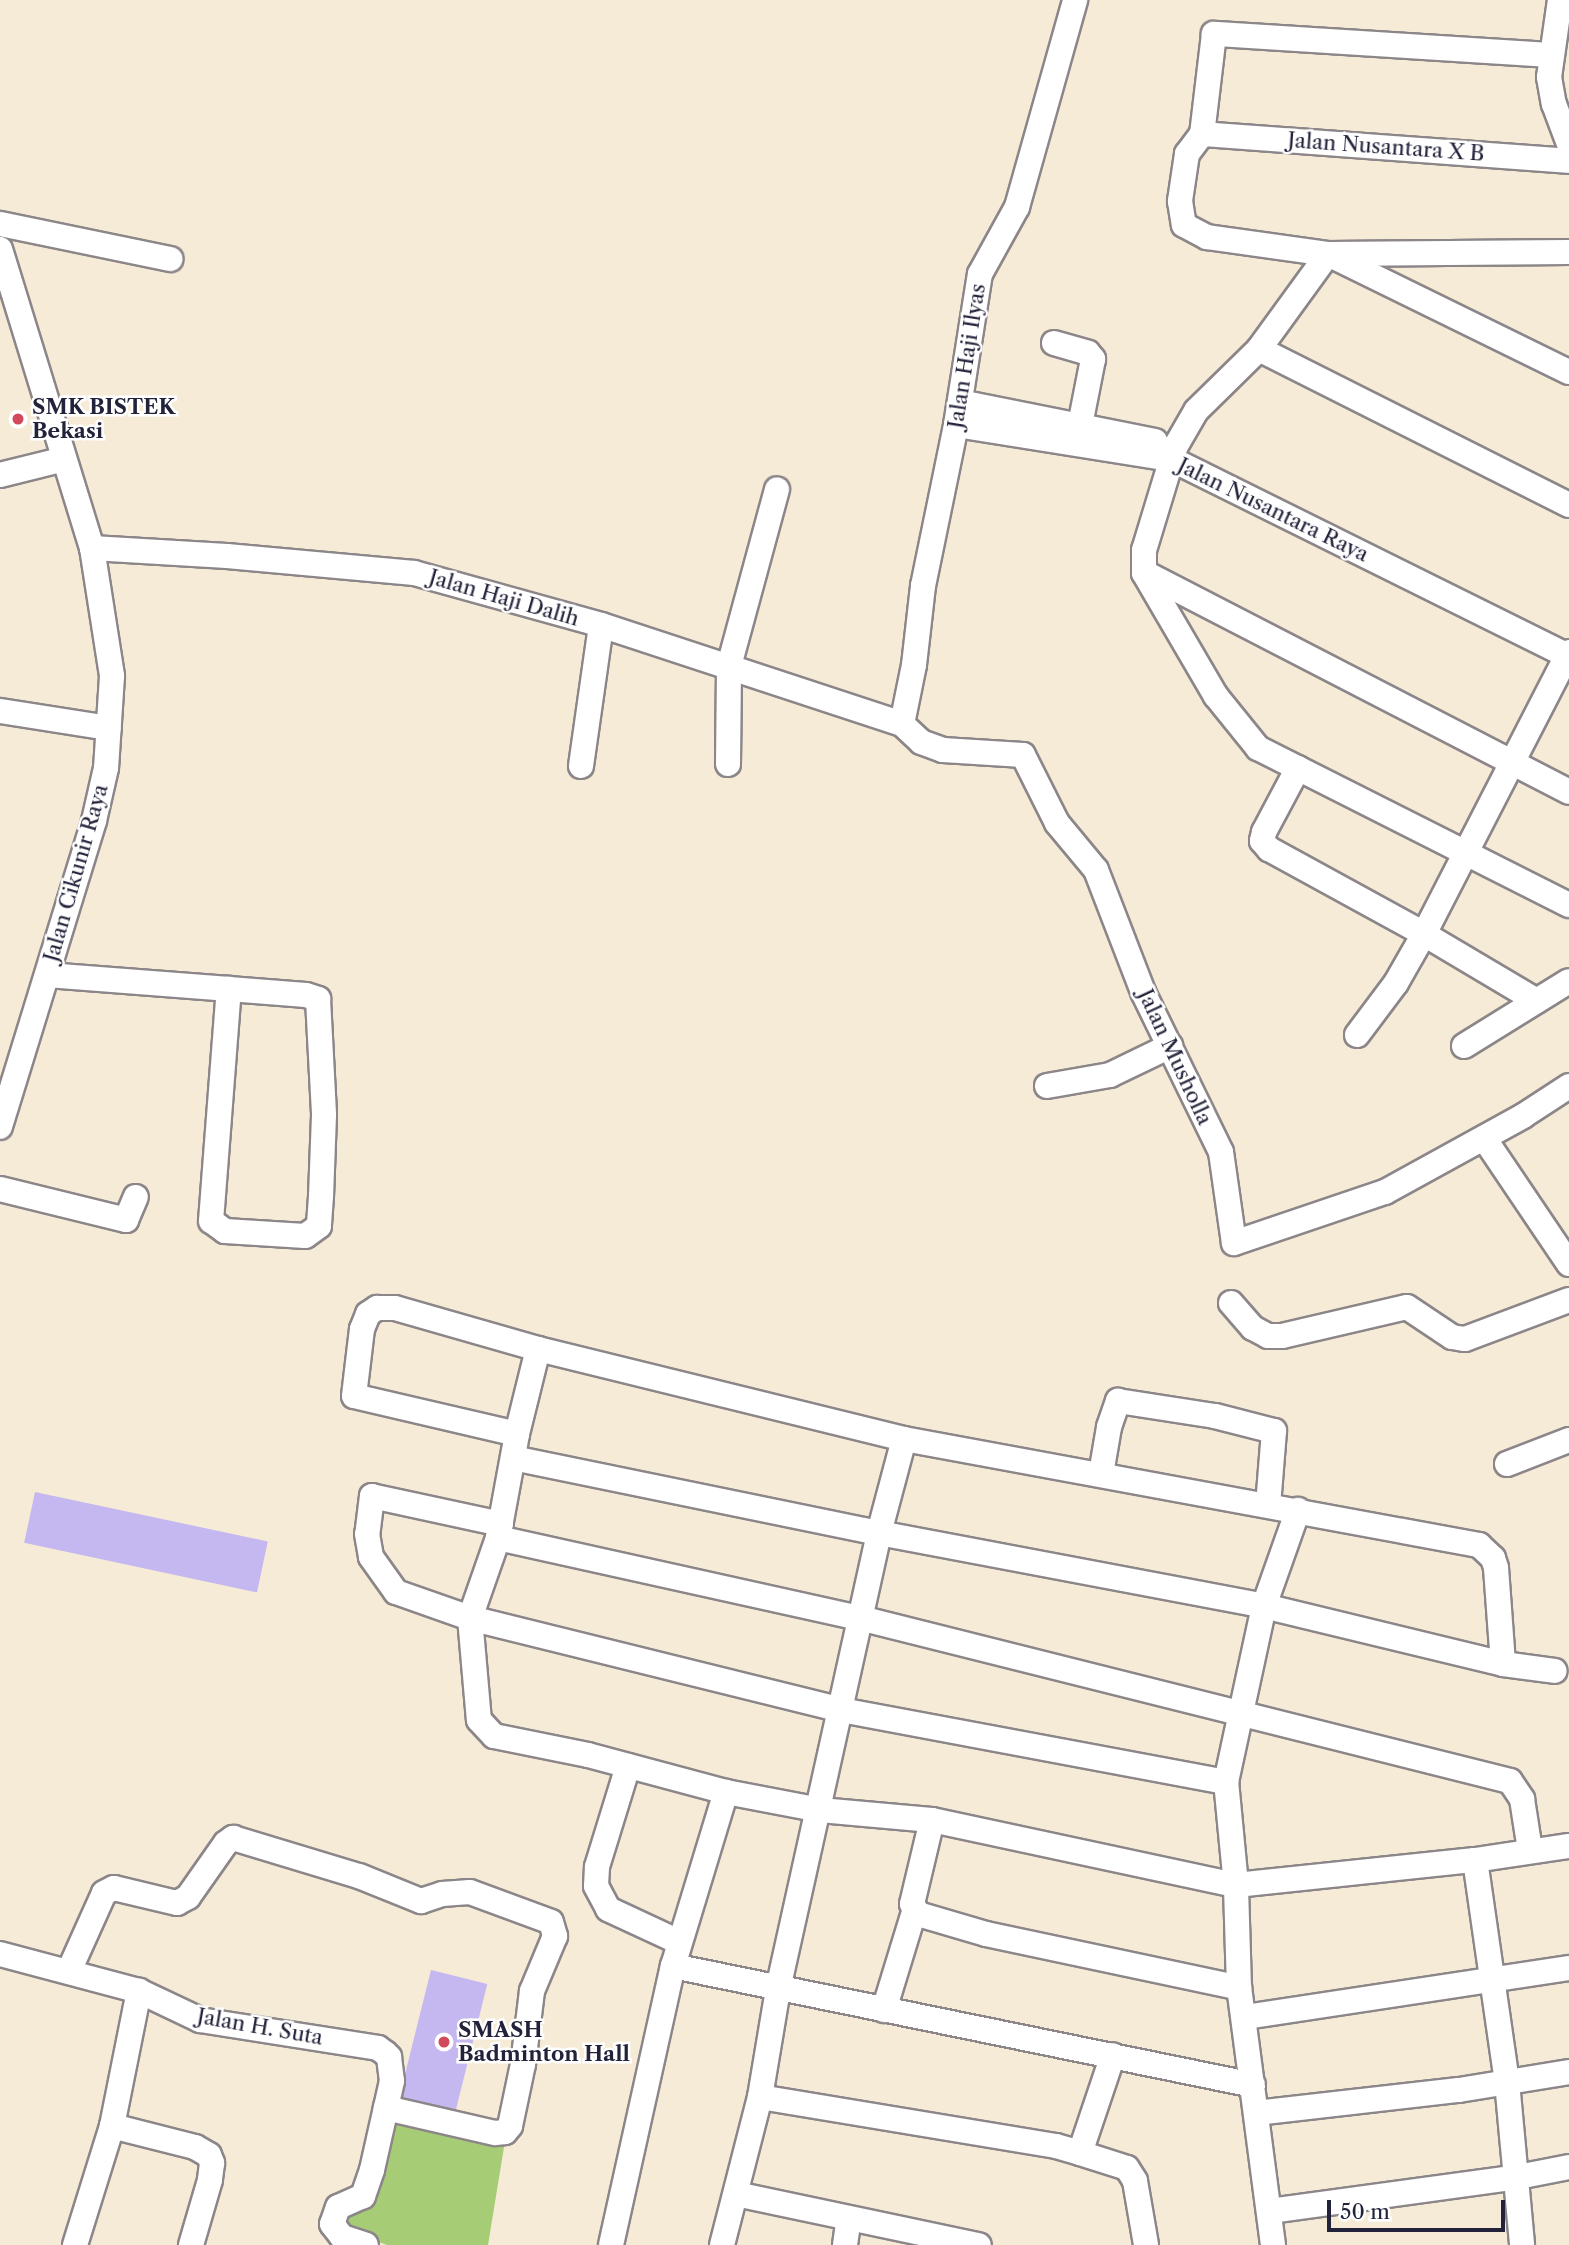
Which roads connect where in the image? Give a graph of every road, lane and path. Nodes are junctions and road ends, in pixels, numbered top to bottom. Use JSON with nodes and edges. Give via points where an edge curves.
{"nodes":[{"id":1,"x":1075,"y":0,"type":"edge"},
{"id":2,"x":1560,"y":0,"type":"edge"},
{"id":3,"x":1550,"y":55,"type":"junction"},
{"id":4,"x":1202,"y":134,"type":"junction"},
{"id":5,"x":1569,"y":144,"type":"edge"},
{"id":6,"x":1569,"y":161,"type":"edge"},
{"id":7,"x":0,"y":224,"type":"edge"},
{"id":8,"x":0,"y":249,"type":"edge"},
{"id":9,"x":1569,"y":253,"type":"edge"},
{"id":10,"x":1328,"y":254,"type":"junction"},
{"id":11,"x":170,"y":259,"type":"dead end"},
{"id":12,"x":1054,"y":343,"type":"dead end"},
{"id":13,"x":1259,"y":349,"type":"junction"},
{"id":14,"x":1569,"y":372,"type":"edge"},
{"id":15,"x":958,"y":413,"type":"junction"},
{"id":16,"x":1080,"y":425,"type":"junction"},
{"id":17,"x":1174,"y":452,"type":"junction"},
{"id":18,"x":64,"y":459,"type":"junction"},
{"id":19,"x":0,"y":475,"type":"edge"},
{"id":20,"x":777,"y":489,"type":"dead end"},
{"id":21,"x":1569,"y":505,"type":"edge"},
{"id":22,"x":92,"y":548,"type":"junction"},
{"id":23,"x":1144,"y":573,"type":"junction"},
{"id":24,"x":601,"y":625,"type":"junction"},
{"id":25,"x":1569,"y":652,"type":"edge"},
{"id":26,"x":729,"y":667,"type":"junction"},
{"id":27,"x":0,"y":711,"type":"edge"},
{"id":28,"x":902,"y":724,"type":"junction"},
{"id":29,"x":109,"y":728,"type":"junction"},
{"id":30,"x":728,"y":764,"type":"dead end"},
{"id":31,"x":1514,"y":764,"type":"junction"},
{"id":32,"x":581,"y":766,"type":"dead end"},
{"id":33,"x":1298,"y":768,"type":"junction"},
{"id":34,"x":1569,"y":792,"type":"edge"},
{"id":35,"x":1468,"y":853,"type":"junction"},
{"id":36,"x":1569,"y":905,"type":"edge"},
{"id":37,"x":1424,"y":934,"type":"junction"},
{"id":38,"x":47,"y":975,"type":"junction"},
{"id":39,"x":1569,"y":981,"type":"edge"},
{"id":40,"x":229,"y":989,"type":"junction"},
{"id":41,"x":1537,"y":1001,"type":"junction"},
{"id":42,"x":1357,"y":1035,"type":"dead end"},
{"id":43,"x":1170,"y":1046,"type":"junction"},
{"id":44,"x":1464,"y":1046,"type":"dead end"},
{"id":45,"x":1047,"y":1086,"type":"dead end"},
{"id":46,"x":1569,"y":1086,"type":"edge"},
{"id":47,"x":0,"y":1127,"type":"edge"},
{"id":48,"x":1484,"y":1138,"type":"junction"},
{"id":49,"x":0,"y":1189,"type":"edge"},
{"id":50,"x":136,"y":1198,"type":"dead end"},
{"id":51,"x":1569,"y":1264,"type":"edge"},
{"id":52,"x":1569,"y":1300,"type":"edge"},
{"id":53,"x":1231,"y":1303,"type":"dead end"},
{"id":54,"x":538,"y":1349,"type":"junction"},
{"id":55,"x":517,"y":1434,"type":"junction"},
{"id":56,"x":904,"y":1439,"type":"junction"},
{"id":57,"x":1569,"y":1440,"type":"edge"},
{"id":58,"x":513,"y":1458,"type":"junction"},
{"id":59,"x":1507,"y":1464,"type":"dead end"},
{"id":60,"x":1101,"y":1474,"type":"junction"},
{"id":61,"x":1268,"y":1505,"type":"junction"},
{"id":62,"x":1298,"y":1510,"type":"junction"},
{"id":63,"x":500,"y":1531,"type":"junction"},
{"id":64,"x":879,"y":1534,"type":"junction"},
{"id":65,"x":1264,"y":1606,"type":"junction"},
{"id":66,"x":470,"y":1618,"type":"junction"},
{"id":67,"x":860,"y":1618,"type":"junction"},
{"id":68,"x":1503,"y":1664,"type":"junction"},
{"id":69,"x":1555,"y":1671,"type":"dead end"},
{"id":70,"x":841,"y":1710,"type":"junction"},
{"id":71,"x":1242,"y":1715,"type":"junction"},
{"id":72,"x":628,"y":1766,"type":"junction"},
{"id":73,"x":1226,"y":1782,"type":"junction"},
{"id":74,"x":726,"y":1792,"type":"junction"},
{"id":75,"x":820,"y":1810,"type":"junction"},
{"id":76,"x":932,"y":1820,"type":"junction"},
{"id":77,"x":1569,"y":1846,"type":"edge"},
{"id":78,"x":1530,"y":1850,"type":"junction"},
{"id":79,"x":1475,"y":1860,"type":"junction"},
{"id":80,"x":1236,"y":1885,"type":"junction"},
{"id":81,"x":914,"y":1912,"type":"junction"},
{"id":82,"x":0,"y":1954,"type":"edge"},
{"id":83,"x":676,"y":1954,"type":"junction"},
{"id":84,"x":1569,"y":1968,"type":"edge"},
{"id":85,"x":69,"y":1971,"type":"junction"},
{"id":86,"x":1491,"y":1977,"type":"junction"},
{"id":87,"x":1239,"y":1988,"type":"junction"},
{"id":88,"x":778,"y":1989,"type":"junction"},
{"id":89,"x":139,"y":1991,"type":"junction"},
{"id":90,"x":884,"y":2010,"type":"junction"},
{"id":91,"x":1245,"y":2017,"type":"junction"},
{"id":92,"x":1113,"y":2055,"type":"junction"},
{"id":93,"x":1569,"y":2072,"type":"edge"},
{"id":94,"x":1507,"y":2082,"type":"junction"},
{"id":95,"x":1253,"y":2085,"type":"junction"},
{"id":96,"x":760,"y":2097,"type":"junction"},
{"id":97,"x":386,"y":2108,"type":"junction"},
{"id":98,"x":1256,"y":2113,"type":"junction"},
{"id":99,"x":112,"y":2126,"type":"junction"},
{"id":100,"x":1080,"y":2153,"type":"junction"},
{"id":101,"x":1569,"y":2167,"type":"edge"},
{"id":102,"x":1518,"y":2177,"type":"junction"},
{"id":103,"x":736,"y":2194,"type":"junction"},
{"id":104,"x":1270,"y":2211,"type":"junction"},
{"id":105,"x":849,"y":2218,"type":"junction"},
{"id":106,"x":972,"y":2244,"type":"edge"},
{"id":107,"x":75,"y":2245,"type":"edge"},
{"id":108,"x":191,"y":2245,"type":"edge"},
{"id":109,"x":366,"y":2245,"type":"edge"},
{"id":110,"x":611,"y":2245,"type":"edge"},
{"id":111,"x":722,"y":2245,"type":"edge"},
{"id":112,"x":845,"y":2245,"type":"edge"},
{"id":113,"x":1146,"y":2245,"type":"edge"},
{"id":114,"x":1273,"y":2245,"type":"edge"},
{"id":115,"x":1522,"y":2245,"type":"edge"}],
"edges":[{"from":1,"to":15,"type":"street","name":"Jalan Haji Ilyas","via":[[1017,207],[980,274]]},
{"from":2,"to":3,"type":"street"},
{"from":3,"to":4,"type":"street","via":[[1214,34]]},
{"from":3,"to":5,"type":"street","via":[[1554,103]]},
{"from":4,"to":6,"type":"street","name":"Jalan Nusantara X B"},
{"from":4,"to":10,"type":"street","via":[[1187,154],[1180,201],[1184,225],[1207,237]]},
{"from":7,"to":11,"type":"street"},
{"from":8,"to":18,"type":"street","name":"Jalan Cikunir Raya"},
{"from":9,"to":10,"type":"street"},
{"from":10,"to":13,"type":"street"},
{"from":10,"to":14,"type":"street"},
{"from":12,"to":16,"type":"street","via":[[1088,353],[1093,359]]},
{"from":13,"to":17,"type":"street","via":[[1196,411]]},
{"from":13,"to":21,"type":"street"},
{"from":15,"to":16,"type":"street","name":"Jalan Nusantara Raya"},
{"from":15,"to":17,"type":"street","name":"Jalan Nusantara Raya"},
{"from":15,"to":28,"type":"street","name":"Jalan Haji Ilyas","via":[[923,586]]},
{"from":16,"to":17,"type":"street","name":"Jalan Nusantara Raya"},
{"from":17,"to":23,"type":"street","via":[[1144,550]]},
{"from":17,"to":25,"type":"street","name":"Jalan Nusantara Raya"},
{"from":18,"to":19,"type":"street"},
{"from":18,"to":22,"type":"street","name":"Jalan Cikunir Raya"},
{"from":20,"to":26,"type":"street"},
{"from":22,"to":24,"type":"street","name":"Jalan Haji Dalih","via":[[414,573]]},
{"from":22,"to":29,"type":"street","name":"Jalan Cikunir Raya","via":[[112,676]]},
{"from":23,"to":31,"type":"street"},
{"from":23,"to":33,"type":"street","via":[[1216,696],[1245,734],[1258,748]]},
{"from":24,"to":26,"type":"street","name":"Jalan Haji Dalih"},
{"from":24,"to":32,"type":"street"},
{"from":25,"to":31,"type":"street"},
{"from":26,"to":28,"type":"street","name":"Jalan Haji Dalih"},
{"from":26,"to":30,"type":"street"},
{"from":27,"to":29,"type":"street"},
{"from":28,"to":43,"type":"street","name":"Jalan Musholla","via":[[921,742],[943,750],[1023,755],[1057,823],[1096,870],[1143,992]]},
{"from":29,"to":38,"type":"street","name":"Jalan Cikunir Raya","via":[[94,821]]},
{"from":31,"to":34,"type":"street"},
{"from":31,"to":35,"type":"street"},
{"from":33,"to":35,"type":"street"},
{"from":33,"to":37,"type":"street","via":[[1262,841]]},
{"from":35,"to":36,"type":"street"},
{"from":35,"to":37,"type":"street"},
{"from":37,"to":41,"type":"street"},
{"from":37,"to":42,"type":"street","via":[[1396,983]]},
{"from":38,"to":40,"type":"street"},
{"from":38,"to":47,"type":"street","name":"Jalan Cikunir Raya"},
{"from":39,"to":41,"type":"street"},
{"from":40,"to":40,"type":"street","via":[[306,995],[320,1004],[321,1196],[319,1226],[305,1236],[225,1231],[211,1221]]},
{"from":41,"to":44,"type":"street"},
{"from":43,"to":45,"type":"street","via":[[1110,1075]]},
{"from":43,"to":48,"type":"street","name":"Jalan Musholla","via":[[1221,1152],[1234,1243],[1385,1192]]},
{"from":46,"to":48,"type":"street"},
{"from":48,"to":51,"type":"street"},
{"from":49,"to":50,"type":"street","via":[[126,1220]]},
{"from":52,"to":53,"type":"street","via":[[1465,1339],[1452,1337],[1407,1307],[1268,1336],[1253,1328]]},
{"from":54,"to":55,"type":"street"},
{"from":54,"to":55,"type":"street","via":[[395,1308],[377,1308],[368,1314],[362,1329],[354,1396]]},
{"from":54,"to":56,"type":"street"},
{"from":55,"to":58,"type":"street"},
{"from":56,"to":60,"type":"street"},
{"from":56,"to":64,"type":"street"},
{"from":57,"to":59,"type":"street"},
{"from":58,"to":63,"type":"street"},
{"from":58,"to":64,"type":"street"},
{"from":60,"to":61,"type":"street"},
{"from":60,"to":61,"type":"street","via":[[1118,1401],[1215,1416],[1274,1431]]},
{"from":61,"to":62,"type":"street"},
{"from":62,"to":65,"type":"street"},
{"from":62,"to":68,"type":"street","via":[[1479,1545],[1493,1558],[1496,1568]]},
{"from":63,"to":66,"type":"street"},
{"from":63,"to":66,"type":"street","via":[[372,1496],[366,1534],[371,1557],[396,1592]]},
{"from":63,"to":67,"type":"street"},
{"from":64,"to":65,"type":"street"},
{"from":64,"to":67,"type":"street"},
{"from":65,"to":68,"type":"street"},
{"from":65,"to":71,"type":"street"},
{"from":66,"to":70,"type":"street"},
{"from":66,"to":72,"type":"street","via":[[479,1720],[485,1729],[506,1740]]},
{"from":67,"to":70,"type":"street"},
{"from":67,"to":71,"type":"street"},
{"from":68,"to":69,"type":"street"},
{"from":70,"to":73,"type":"street"},
{"from":70,"to":75,"type":"street"},
{"from":71,"to":73,"type":"street"},
{"from":71,"to":78,"type":"street","via":[[1510,1781],[1522,1799]]},
{"from":72,"to":74,"type":"street"},
{"from":72,"to":83,"type":"street","via":[[597,1867],[596,1886],[607,1909]]},
{"from":73,"to":80,"type":"street"},
{"from":74,"to":75,"type":"street"},
{"from":74,"to":83,"type":"street"},
{"from":75,"to":76,"type":"street"},
{"from":75,"to":88,"type":"street"},
{"from":76,"to":80,"type":"street"},
{"from":76,"to":81,"type":"street"},
{"from":77,"to":78,"type":"street"},
{"from":78,"to":79,"type":"street"},
{"from":79,"to":80,"type":"street"},
{"from":79,"to":86,"type":"street"},
{"from":80,"to":87,"type":"street"},
{"from":81,"to":87,"type":"street","via":[[986,1934]]},
{"from":81,"to":90,"type":"street"},
{"from":82,"to":85,"type":"street","name":"Jalan H. Suta"},
{"from":83,"to":88,"type":"street"},
{"from":83,"to":110,"type":"street"},
{"from":84,"to":86,"type":"street"},
{"from":85,"to":89,"type":"street","name":"Jalan H. Suta"},
{"from":85,"to":97,"type":"street","via":[[104,1893],[114,1888],[177,1903],[188,1898],[233,1838],[359,1876],[421,1901],[470,1892],[551,1922],[555,1936],[532,1992],[523,2064],[505,2132]]},
{"from":86,"to":91,"type":"street"},
{"from":86,"to":94,"type":"street"},
{"from":87,"to":91,"type":"street"},
{"from":88,"to":90,"type":"street"},
{"from":88,"to":96,"type":"street"},
{"from":89,"to":97,"type":"street","name":"Jalan H. Suta","via":[[200,2020],[378,2048],[391,2065]]},
{"from":89,"to":99,"type":"street"},
{"from":90,"to":92,"type":"street"},
{"from":91,"to":95,"type":"street"},
{"from":92,"to":95,"type":"street"},
{"from":92,"to":100,"type":"street"},
{"from":93,"to":94,"type":"street"},
{"from":94,"to":98,"type":"street"},
{"from":94,"to":102,"type":"street"},
{"from":95,"to":98,"type":"street"},
{"from":96,"to":100,"type":"street"},
{"from":96,"to":103,"type":"street"},
{"from":97,"to":109,"type":"street","name":"Jalan H. Suta","via":[[363,2196],[333,2214],[335,2231]]},
{"from":98,"to":104,"type":"street"},
{"from":99,"to":107,"type":"street"},
{"from":99,"to":108,"type":"street","via":[[195,2147],[208,2155],[210,2180]]},
{"from":100,"to":113,"type":"street","via":[[1127,2168],[1135,2181]]},
{"from":101,"to":102,"type":"street"},
{"from":102,"to":104,"type":"street"},
{"from":102,"to":115,"type":"street"},
{"from":103,"to":105,"type":"street"},
{"from":103,"to":111,"type":"street"},
{"from":104,"to":114,"type":"street"},
{"from":105,"to":106,"type":"street"},
{"from":105,"to":112,"type":"street"}]}
